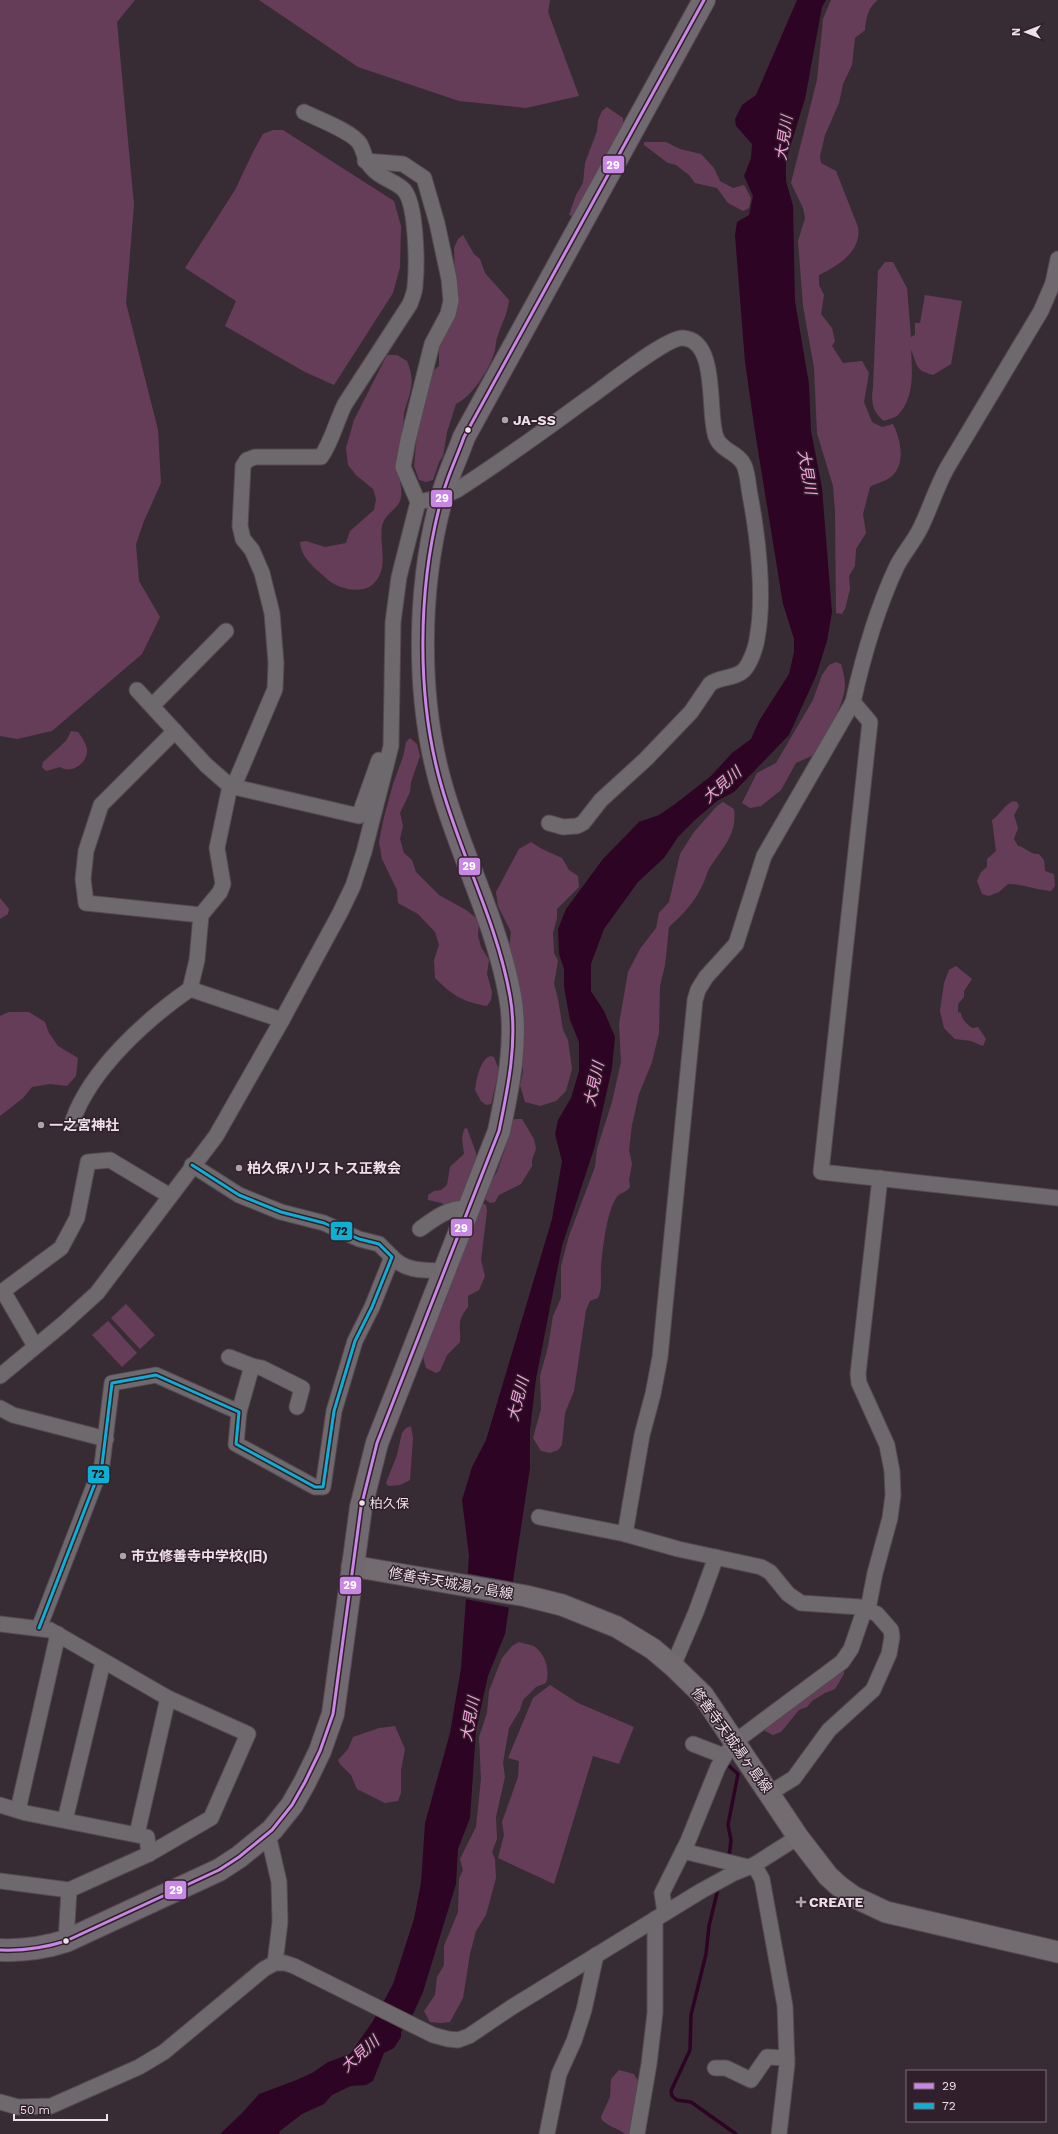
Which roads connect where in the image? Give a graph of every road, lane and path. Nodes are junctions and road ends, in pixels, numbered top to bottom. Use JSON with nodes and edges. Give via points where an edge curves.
{"nodes":[{"id":1,"x":704,"y":0,"type":"edge"},
{"id":2,"x":304,"y":112,"type":"dead end"},
{"id":3,"x":365,"y":160,"type":"junction"},
{"id":4,"x":1058,"y":259,"type":"edge"},
{"id":5,"x":1056,"y":279,"type":"edge"},
{"id":6,"x":442,"y":497,"type":"junction"},
{"id":7,"x":418,"y":502,"type":"junction"},
{"id":8,"x":226,"y":631,"type":"dead end"},
{"id":9,"x":137,"y":690,"type":"dead end"},
{"id":10,"x":853,"y":702,"type":"junction"},
{"id":11,"x":152,"y":706,"type":"junction"},
{"id":12,"x":175,"y":731,"type":"junction"},
{"id":13,"x":391,"y":746,"type":"junction"},
{"id":14,"x":231,"y":787,"type":"junction"},
{"id":15,"x":549,"y":823,"type":"dead end"},
{"id":16,"x":201,"y":915,"type":"junction"},
{"id":17,"x":190,"y":989,"type":"junction"},
{"id":18,"x":282,"y":1020,"type":"junction"},
{"id":19,"x":73,"y":1120,"type":"dead end"},
{"id":20,"x":192,"y":1165,"type":"junction"},
{"id":21,"x":880,"y":1178,"type":"junction"},
{"id":22,"x":170,"y":1196,"type":"junction"},
{"id":23,"x":1058,"y":1198,"type":"edge"},
{"id":24,"x":469,"y":1208,"type":"junction"},
{"id":25,"x":420,"y":1229,"type":"dead end"},
{"id":26,"x":392,"y":1258,"type":"junction"},
{"id":27,"x":444,"y":1271,"type":"junction"},
{"id":28,"x":35,"y":1346,"type":"junction"},
{"id":29,"x":229,"y":1357,"type":"dead end"},
{"id":30,"x":252,"y":1366,"type":"junction"},
{"id":31,"x":0,"y":1376,"type":"edge"},
{"id":32,"x":297,"y":1407,"type":"dead end"},
{"id":33,"x":0,"y":1408,"type":"edge"},
{"id":34,"x":239,"y":1412,"type":"junction"},
{"id":35,"x":106,"y":1439,"type":"junction"},
{"id":36,"x":539,"y":1517,"type":"dead end"},
{"id":37,"x":625,"y":1534,"type":"junction"},
{"id":38,"x":716,"y":1557,"type":"junction"},
{"id":39,"x":352,"y":1566,"type":"junction"},
{"id":40,"x":868,"y":1609,"type":"junction"},
{"id":41,"x":0,"y":1625,"type":"edge"},
{"id":42,"x":39,"y":1628,"type":"junction"},
{"id":43,"x":58,"y":1634,"type":"junction"},
{"id":44,"x":103,"y":1662,"type":"junction"},
{"id":45,"x":673,"y":1666,"type":"junction"},
{"id":46,"x":168,"y":1698,"type":"junction"},
{"id":47,"x":693,"y":1744,"type":"dead end"},
{"id":48,"x":732,"y":1747,"type":"junction"},
{"id":49,"x":770,"y":1792,"type":"junction"},
{"id":50,"x":0,"y":1805,"type":"edge"},
{"id":51,"x":18,"y":1810,"type":"junction"},
{"id":52,"x":65,"y":1820,"type":"junction"},
{"id":53,"x":136,"y":1834,"type":"junction"},
{"id":54,"x":268,"y":1834,"type":"junction"},
{"id":55,"x":798,"y":1837,"type":"junction"},
{"id":56,"x":683,"y":1851,"type":"junction"},
{"id":57,"x":149,"y":1854,"type":"junction"},
{"id":58,"x":751,"y":1866,"type":"junction"},
{"id":59,"x":0,"y":1881,"type":"edge"},
{"id":60,"x":69,"y":1890,"type":"junction"},
{"id":61,"x":660,"y":1916,"type":"junction"},
{"id":62,"x":66,"y":1941,"type":"junction"},
{"id":63,"x":0,"y":1950,"type":"edge"},
{"id":64,"x":1058,"y":1952,"type":"edge"},
{"id":65,"x":596,"y":1955,"type":"junction"},
{"id":66,"x":275,"y":1963,"type":"junction"},
{"id":67,"x":786,"y":2058,"type":"junction"},
{"id":68,"x":715,"y":2068,"type":"dead end"},
{"id":69,"x":0,"y":2102,"type":"edge"},
{"id":70,"x":547,"y":2134,"type":"edge"},
{"id":71,"x":637,"y":2134,"type":"edge"},
{"id":72,"x":779,"y":2134,"type":"edge"}],
"edges":[{"from":1,"to":6,"type":"main road","via":[[464,437]]},
{"from":2,"to":3,"type":"street","via":[[351,136],[360,144]]},
{"from":3,"to":7,"type":"street","via":[[403,164],[424,178],[449,280],[451,301],[448,314],[432,344],[403,467]]},
{"from":3,"to":14,"type":"street","via":[[382,178],[404,190],[410,200],[415,230],[415,288],[410,304],[345,404],[330,443],[321,457],[255,457],[247,460],[243,466],[240,526],[243,539],[252,550],[262,573],[272,613],[276,663],[275,689]]},
{"from":4,"to":5,"type":"street"},
{"from":5,"to":10,"type":"street","via":[[1042,311],[937,485],[917,535],[896,568],[868,642]]},
{"from":6,"to":7,"type":"street"},
{"from":6,"to":15,"type":"street","via":[[482,474],[624,371],[673,341],[682,338],[692,340],[701,348],[708,365],[716,437],[723,448],[744,464],[747,479],[755,525],[759,582],[757,641],[744,670],[710,684],[691,712],[646,759],[601,800],[583,823],[563,827]]},
{"from":6,"to":24,"type":"main road","via":[[430,561],[424,613],[424,684],[430,731],[442,788],[495,935],[510,997],[512,1034],[509,1082],[499,1131]]},
{"from":7,"to":13,"type":"street","via":[[399,577],[393,622]]},
{"from":8,"to":11,"type":"street"},
{"from":9,"to":11,"type":"street"},
{"from":10,"to":21,"type":"street","via":[[870,722],[821,1172]]},
{"from":10,"to":37,"type":"street","via":[[764,856],[736,944],[706,978],[695,1000],[660,1357],[642,1435]]},
{"from":11,"to":12,"type":"street"},
{"from":12,"to":14,"type":"street","via":[[206,765]]},
{"from":12,"to":16,"type":"street","via":[[101,805],[86,851],[83,879],[86,903]]},
{"from":13,"to":14,"type":"street","via":[[383,746],[359,816]]},
{"from":13,"to":18,"type":"street","via":[[353,886]]},
{"from":14,"to":16,"type":"street","via":[[217,848],[223,884],[220,892]]},
{"from":16,"to":17,"type":"street","via":[[197,960]]},
{"from":17,"to":18,"type":"street"},
{"from":17,"to":19,"type":"street","via":[[119,1049],[79,1102]]},
{"from":18,"to":20,"type":"street","via":[[216,1136]]},
{"from":20,"to":22,"type":"street"},
{"from":20,"to":26,"type":"street","via":[[239,1195],[281,1212],[379,1244]]},
{"from":21,"to":23,"type":"street"},
{"from":21,"to":40,"type":"street","via":[[858,1374],[859,1383],[887,1445],[894,1495]]},
{"from":22,"to":28,"type":"street","via":[[97,1293]]},
{"from":22,"to":28,"type":"street","via":[[110,1160],[88,1162],[77,1218],[61,1248],[3,1291]]},
{"from":24,"to":25,"type":"street","via":[[461,1207],[447,1211]]},
{"from":24,"to":27,"type":"main road"},
{"from":26,"to":27,"type":"street","via":[[406,1267]]},
{"from":26,"to":34,"type":"street","via":[[355,1341],[334,1411],[323,1487],[315,1487],[236,1444]]},
{"from":27,"to":39,"type":"main road","via":[[377,1443],[361,1506]]},
{"from":28,"to":31,"type":"street"},
{"from":29,"to":30,"type":"street"},
{"from":30,"to":32,"type":"street","via":[[262,1368],[302,1388]]},
{"from":30,"to":34,"type":"street"},
{"from":33,"to":35,"type":"street","via":[[13,1415]]},
{"from":34,"to":35,"type":"street","via":[[156,1375],[112,1383]]},
{"from":35,"to":42,"type":"street","via":[[102,1465],[91,1498]]},
{"from":36,"to":37,"type":"street"},
{"from":37,"to":38,"type":"street"},
{"from":38,"to":40,"type":"street","via":[[761,1567],[770,1572],[788,1594],[801,1603]]},
{"from":38,"to":45,"type":"street"},
{"from":39,"to":45,"type":"main road","name":"修善寺天城湯ヶ島線","via":[[526,1596],[562,1605],[618,1627],[653,1649]]},
{"from":39,"to":54,"type":"main road","via":[[333,1714],[320,1751],[292,1805]]},
{"from":40,"to":48,"type":"street","via":[[862,1617],[851,1649],[842,1662]]},
{"from":40,"to":49,"type":"street","via":[[877,1614],[891,1630],[892,1646],[880,1678],[873,1690],[830,1730],[794,1778]]},
{"from":41,"to":42,"type":"street"},
{"from":42,"to":43,"type":"street"},
{"from":43,"to":44,"type":"street"},
{"from":43,"to":51,"type":"street"},
{"from":44,"to":46,"type":"street"},
{"from":44,"to":52,"type":"street"},
{"from":45,"to":48,"type":"main road","name":"修善寺天城湯ヶ島線","via":[[703,1695]]},
{"from":46,"to":53,"type":"street"},
{"from":46,"to":57,"type":"street","via":[[248,1734],[211,1818]]},
{"from":47,"to":48,"type":"street"},
{"from":48,"to":49,"type":"main road","name":"修善寺天城湯ヶ島線"},
{"from":48,"to":56,"type":"street"},
{"from":49,"to":55,"type":"main road","name":"修善寺天城湯ヶ島線"},
{"from":50,"to":51,"type":"street"},
{"from":51,"to":52,"type":"street"},
{"from":52,"to":53,"type":"street"},
{"from":53,"to":57,"type":"street","via":[[148,1837]]},
{"from":54,"to":62,"type":"main road","via":[[253,1848],[219,1870]]},
{"from":54,"to":66,"type":"street","via":[[279,1882],[280,1922]]},
{"from":55,"to":58,"type":"street"},
{"from":55,"to":64,"type":"main road","name":"修善寺天城湯ヶ島線","via":[[834,1881],[854,1897],[872,1906],[886,1912]]},
{"from":56,"to":58,"type":"street"},
{"from":56,"to":61,"type":"street","via":[[662,1893]]},
{"from":57,"to":60,"type":"street"},
{"from":58,"to":61,"type":"street","via":[[701,1891]]},
{"from":58,"to":67,"type":"street","via":[[762,1879],[785,2006]]},
{"from":59,"to":60,"type":"street"},
{"from":60,"to":62,"type":"street"},
{"from":61,"to":65,"type":"street"},
{"from":61,"to":71,"type":"street","via":[[652,2042]]},
{"from":62,"to":63,"type":"main road","via":[[45,1948]]},
{"from":65,"to":66,"type":"street","via":[[469,2036],[453,2040],[433,2035],[294,1966]]},
{"from":65,"to":70,"type":"street","via":[[584,2010],[559,2074]]},
{"from":66,"to":69,"type":"street","via":[[244,1984],[164,2052],[139,2067],[51,2106],[18,2107]]},
{"from":67,"to":68,"type":"street","via":[[767,2056],[751,2080],[726,2068]]},
{"from":67,"to":72,"type":"street"}]}
